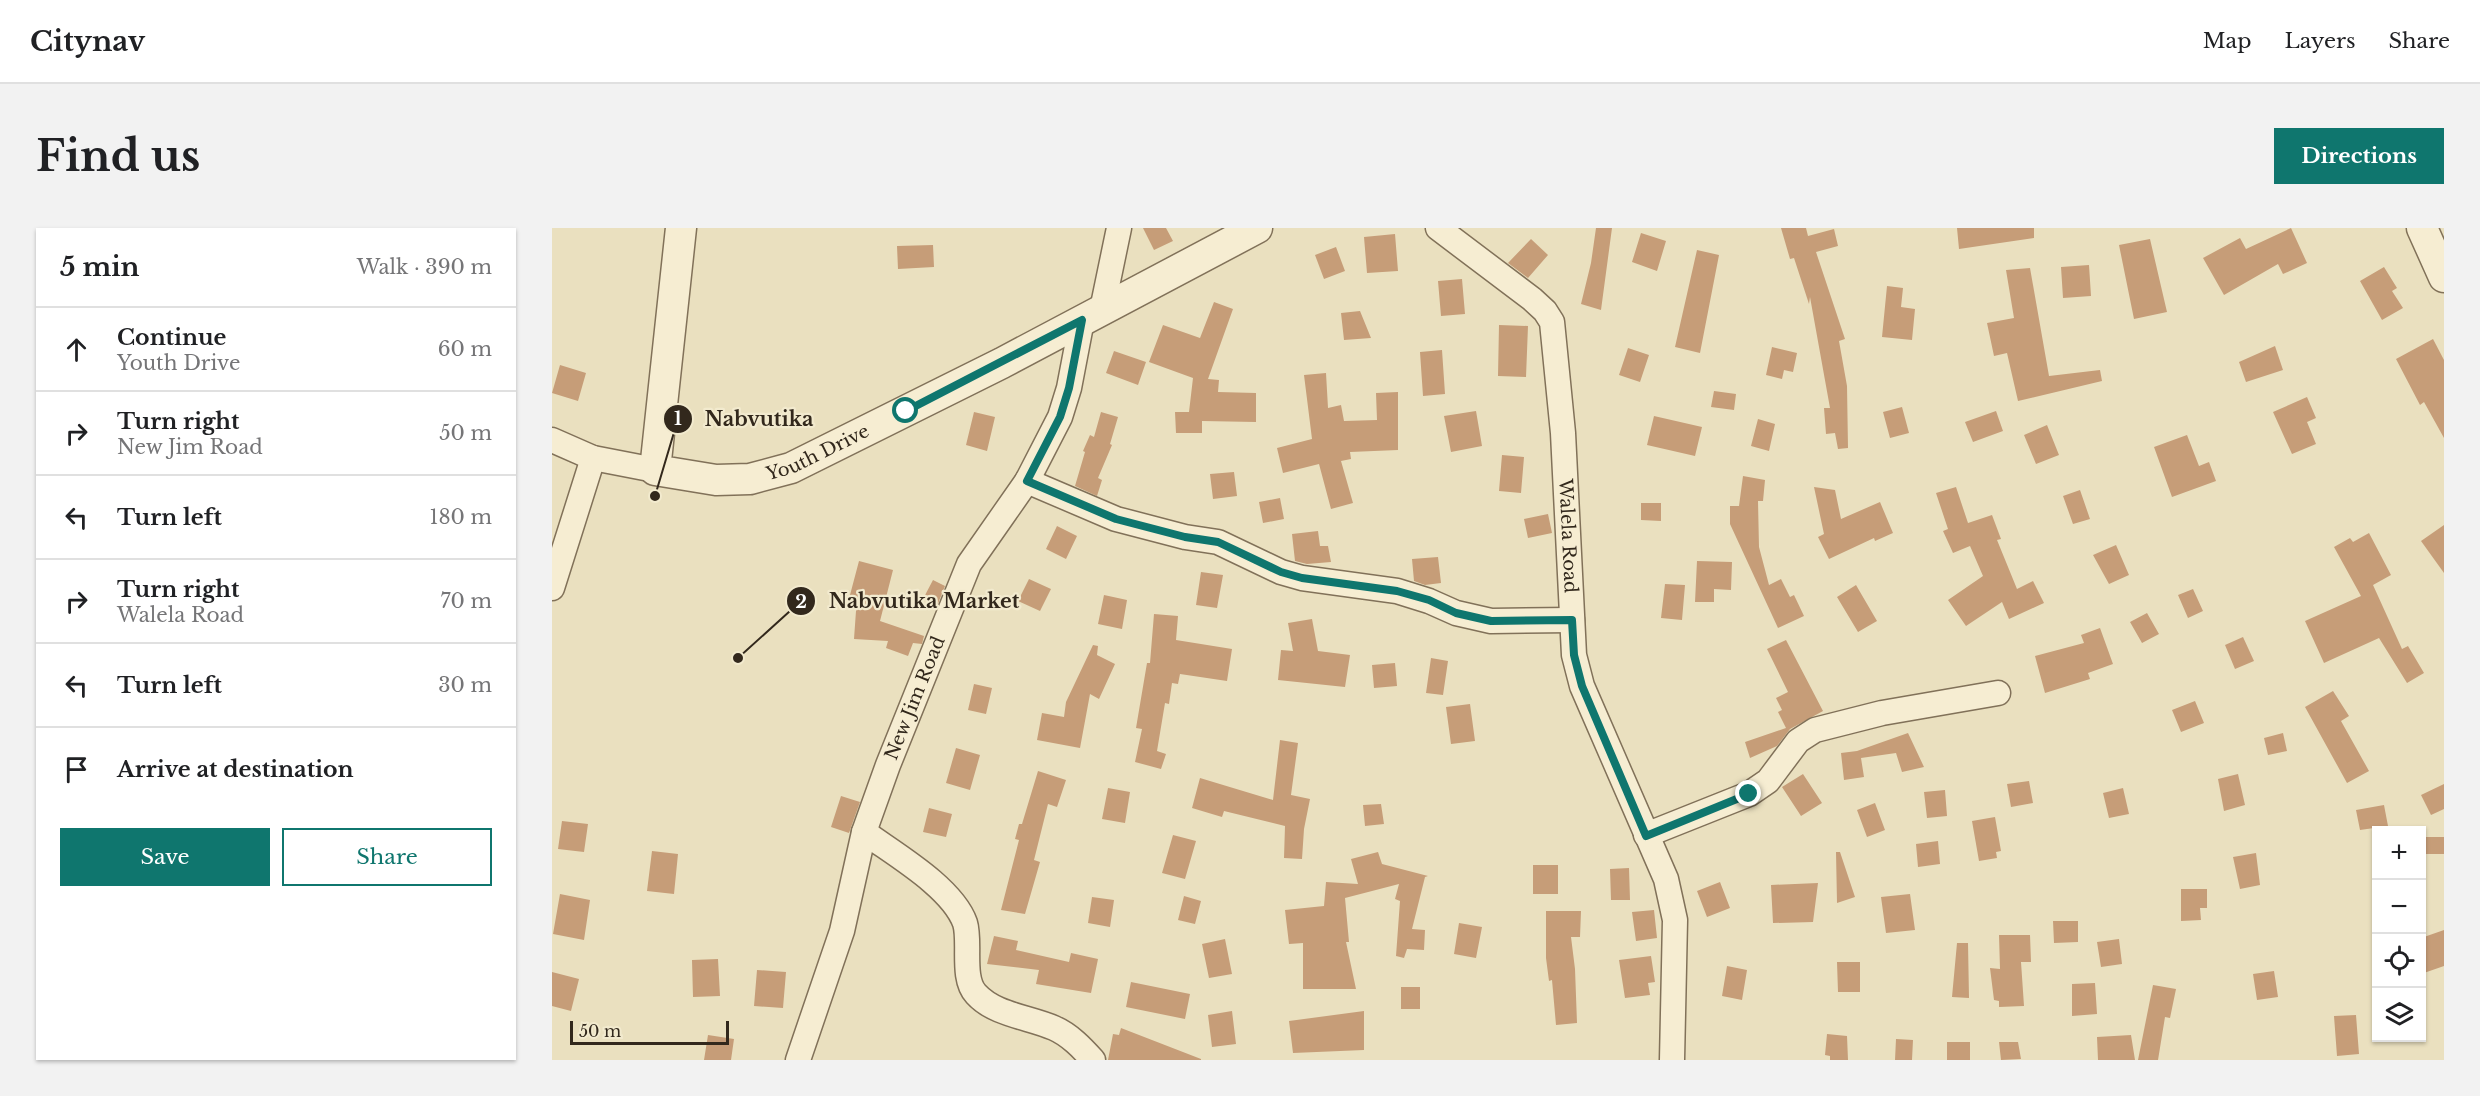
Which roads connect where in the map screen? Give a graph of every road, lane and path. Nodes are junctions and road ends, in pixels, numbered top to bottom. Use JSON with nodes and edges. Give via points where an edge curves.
{"nodes":[{"id":1,"x":681,"y":228,"type":"edge"},
{"id":2,"x":1119,"y":228,"type":"edge"},
{"id":3,"x":1257,"y":228,"type":"edge"},
{"id":4,"x":1438,"y":228,"type":"edge"},
{"id":5,"x":2422,"y":228,"type":"edge"},
{"id":6,"x":2444,"y":277,"type":"edge"},
{"id":7,"x":1092,"y":315,"type":"junction"},
{"id":8,"x":552,"y":440,"type":"edge"},
{"id":9,"x":593,"y":458,"type":"junction"},
{"id":10,"x":655,"y":470,"type":"junction"},
{"id":11,"x":1027,"y":481,"type":"junction"},
{"id":12,"x":552,"y":588,"type":"edge"},
{"id":13,"x":1572,"y":620,"type":"junction"},
{"id":14,"x":1998,"y":693,"type":"dead end"},
{"id":15,"x":864,"y":832,"type":"junction"},
{"id":16,"x":1646,"y":836,"type":"junction"},
{"id":17,"x":798,"y":1060,"type":"edge"},
{"id":18,"x":1093,"y":1060,"type":"edge"},
{"id":19,"x":1672,"y":1060,"type":"edge"}],
"edges":[{"from":1,"to":10,"type":"street"},
{"from":2,"to":7,"type":"street","name":"New Jim Road"},
{"from":3,"to":7,"type":"street","name":"Youth Drive"},
{"from":4,"to":13,"type":"street","name":"Walela Road","via":[[1532,299],[1552,322],[1563,433]]},
{"from":5,"to":6,"type":"street"},
{"from":7,"to":10,"type":"street","name":"Youth Drive","via":[[791,468],[750,479],[716,480]]},
{"from":7,"to":11,"type":"street","name":"New Jim Road","via":[[1060,417]]},
{"from":8,"to":9,"type":"street","name":"Youth Drive"},
{"from":9,"to":10,"type":"street","name":"Youth Drive"},
{"from":9,"to":12,"type":"street"},
{"from":11,"to":13,"type":"street","via":[[1116,519],[1218,542],[1302,578],[1397,591],[1456,613],[1491,621]]},
{"from":11,"to":15,"type":"street","name":"New Jim Road","via":[[969,564]]},
{"from":13,"to":16,"type":"street","name":"Walela Road","via":[[1574,655],[1582,686]]},
{"from":14,"to":16,"type":"street","via":[[1882,713],[1815,730],[1798,741],[1768,781],[1749,794]]},
{"from":15,"to":17,"type":"street","name":"New Jim Road","via":[[842,931]]},
{"from":15,"to":18,"type":"street","via":[[943,892],[958,909],[966,925],[973,992],[988,1006],[1056,1029],[1080,1045]]},
{"from":16,"to":19,"type":"street","name":"Walela Road","via":[[1666,879],[1675,920]]}]}
